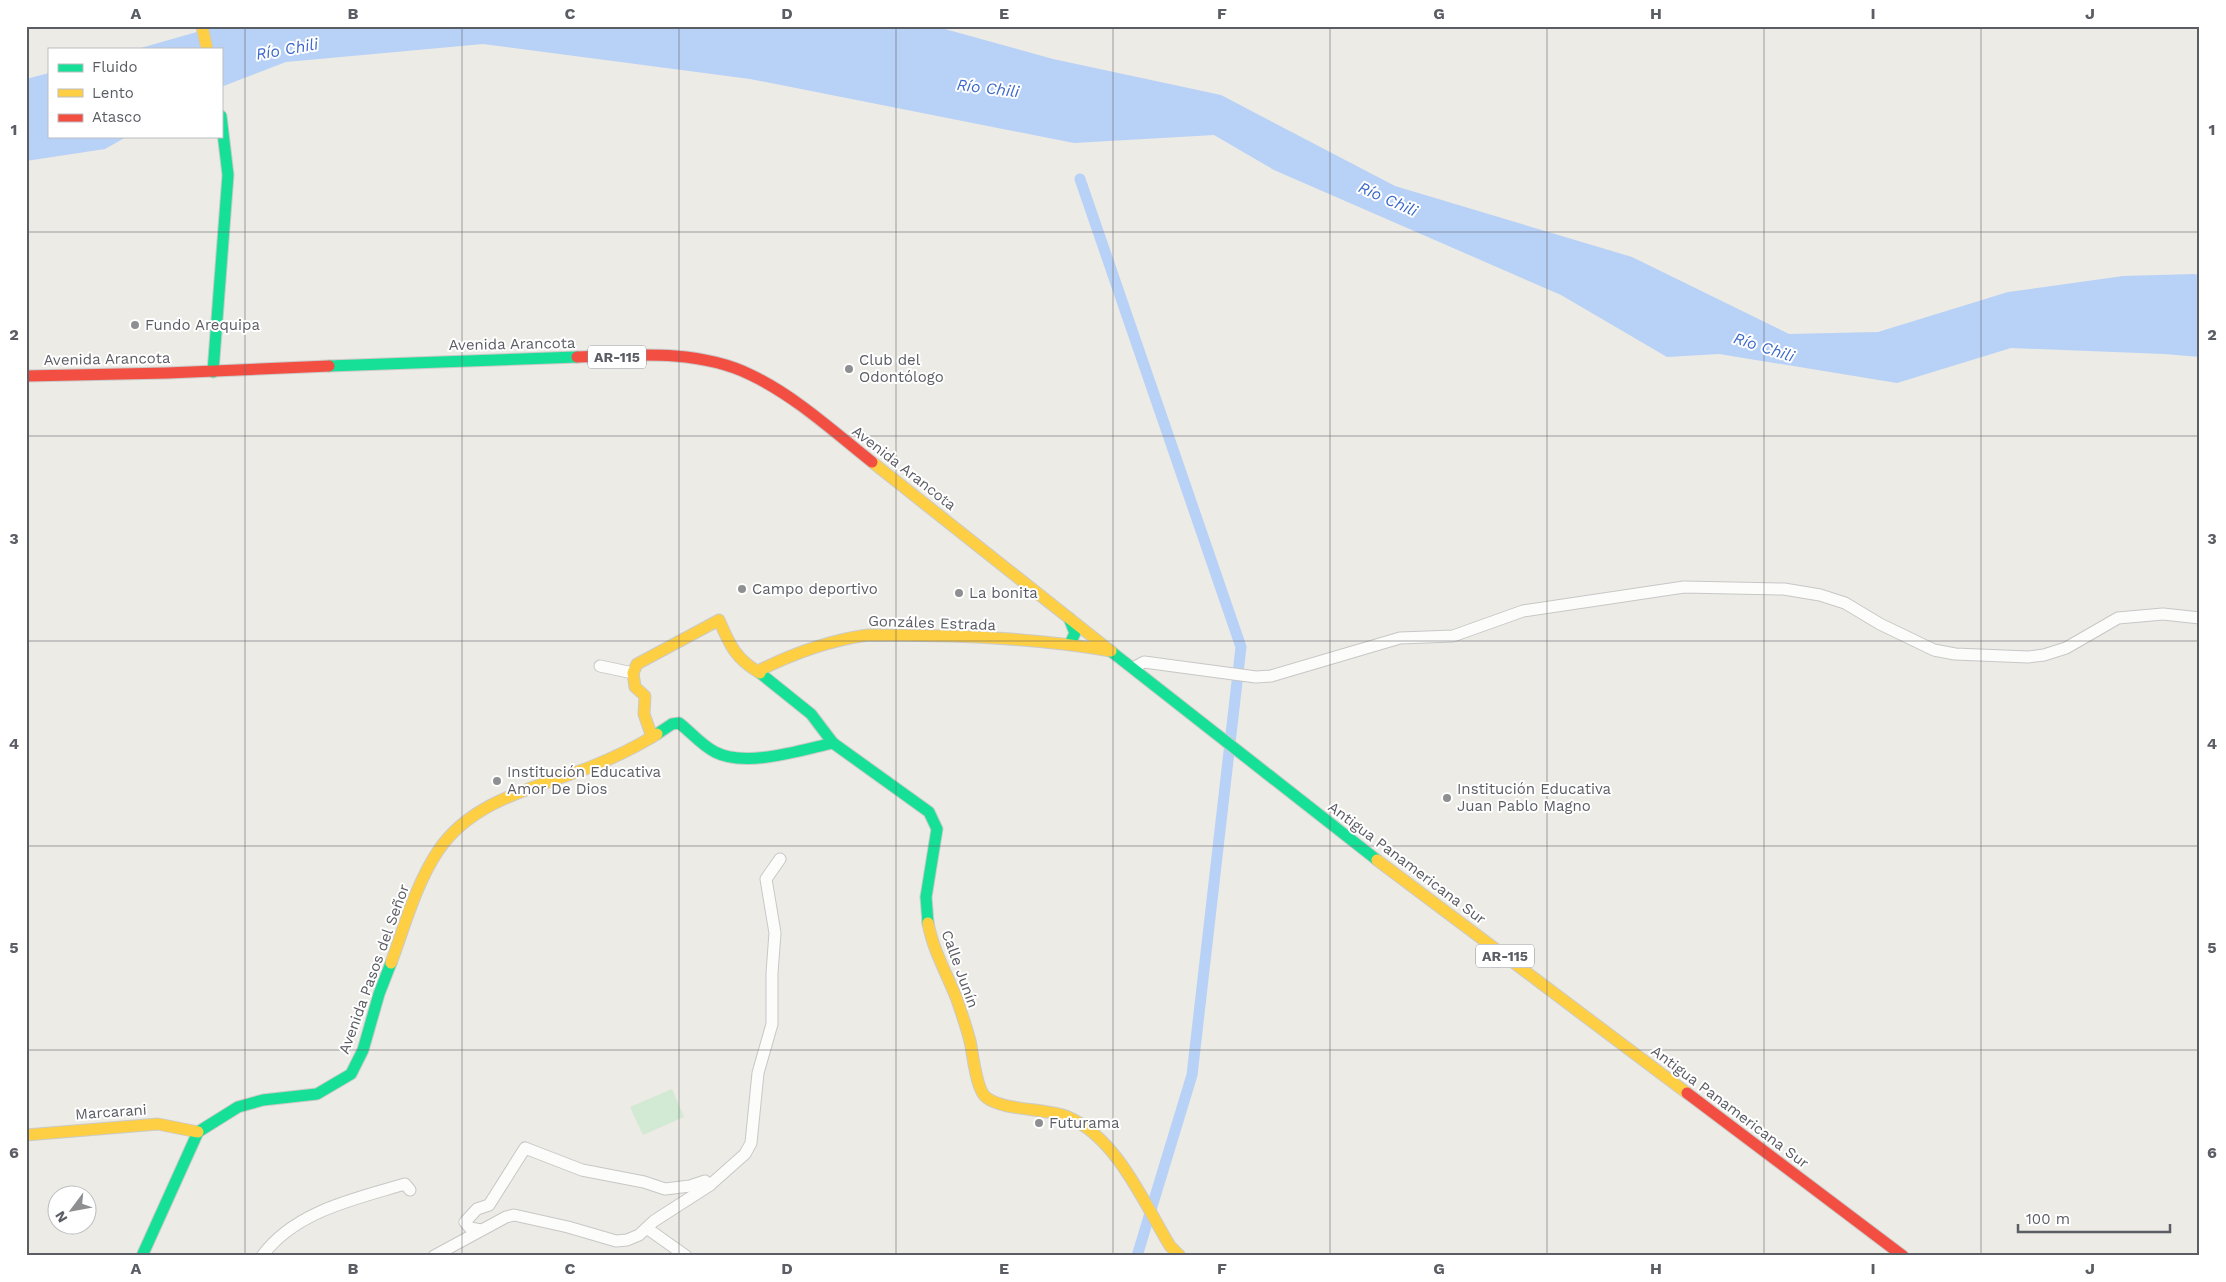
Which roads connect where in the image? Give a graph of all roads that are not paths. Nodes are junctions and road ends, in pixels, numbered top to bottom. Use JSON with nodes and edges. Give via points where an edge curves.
{"nodes":[{"id":1,"x":202,"y":26,"type":"edge"},
{"id":2,"x":208,"y":48,"type":"edge"},
{"id":3,"x":222,"y":124,"type":"edge"},
{"id":4,"x":213,"y":372,"type":"junction"},
{"id":5,"x":26,"y":376,"type":"edge"},
{"id":6,"x":1069,"y":618,"type":"junction"},
{"id":7,"x":2200,"y":618,"type":"edge"},
{"id":8,"x":1070,"y":644,"type":"junction"},
{"id":9,"x":1112,"y":651,"type":"junction"},
{"id":10,"x":600,"y":666,"type":"dead end"},
{"id":11,"x":1133,"y":668,"type":"junction"},
{"id":12,"x":758,"y":671,"type":"junction"},
{"id":13,"x":633,"y":674,"type":"junction"},
{"id":14,"x":652,"y":737,"type":"junction"},
{"id":15,"x":833,"y":743,"type":"junction"},
{"id":16,"x":780,"y":859,"type":"dead end"},
{"id":17,"x":198,"y":1132,"type":"junction"},
{"id":18,"x":26,"y":1135,"type":"edge"},
{"id":19,"x":710,"y":1185,"type":"junction"},
{"id":20,"x":410,"y":1190,"type":"dead end"},
{"id":21,"x":648,"y":1229,"type":"junction"},
{"id":22,"x":481,"y":1230,"type":"junction"},
{"id":23,"x":142,"y":1256,"type":"edge"},
{"id":24,"x":262,"y":1256,"type":"edge"},
{"id":25,"x":434,"y":1256,"type":"edge"},
{"id":26,"x":686,"y":1256,"type":"edge"},
{"id":27,"x":1180,"y":1256,"type":"edge"},
{"id":28,"x":1903,"y":1256,"type":"edge"}],
"edges":[{"from":1,"to":2,"type":"main road"},
{"from":3,"to":4,"type":"main road","via":[[228,175]]},
{"from":4,"to":5,"type":"main road","name":"Avenida Arancota","number":"AR-115"},
{"from":4,"to":6,"type":"main road","name":"Avenida Arancota","number":"AR-115","via":[[448,360],[661,356],[700,360],[742,370],[780,391]]},
{"from":6,"to":8,"type":"main road","via":[[1075,634]]},
{"from":6,"to":9,"type":"main road","name":"Avenida Arancota","number":"AR-115"},
{"from":7,"to":11,"type":"street","via":[[2164,614],[2118,618],[2066,648],[2036,656],[1955,654],[1934,650],[1845,603],[1820,595],[1784,589],[1684,587],[1523,611],[1453,636],[1400,638],[1271,676],[1256,678],[1144,662]]},
{"from":8,"to":9,"type":"main road","name":"Gonzáles Estrada"},
{"from":8,"to":12,"type":"main road","name":"Gonzáles Estrada","via":[[923,634],[868,635],[782,659]]},
{"from":9,"to":11,"type":"main road","name":"Antigua Panamericana Sur","number":"AR-115"},
{"from":10,"to":13,"type":"street"},
{"from":11,"to":28,"type":"main road","name":"Antigua Panamericana Sur","number":"AR-115","via":[[1340,832]]},
{"from":12,"to":13,"type":"main road","name":"Calle Junín","via":[[746,666],[719,620],[644,658]]},
{"from":12,"to":15,"type":"main road","name":"Calle Junín","via":[[797,699],[826,728]]},
{"from":13,"to":14,"type":"main road","via":[[635,687],[646,696],[644,716]]},
{"from":14,"to":15,"type":"main road","name":"Avenida Pasos del Señor","via":[[679,723],[702,745],[736,758],[754,758]]},
{"from":14,"to":17,"type":"main road","name":"Avenida Pasos del Señor","via":[[590,768],[512,794],[489,805],[458,828],[438,851],[421,882],[379,994],[363,1050],[351,1074],[317,1094],[263,1100],[238,1107]]},
{"from":15,"to":27,"type":"main road","name":"Calle Junín","via":[[929,812],[937,828],[926,898],[928,924],[933,946],[956,998],[970,1042],[981,1091],[986,1098],[1067,1117],[1091,1131],[1115,1155],[1170,1246]]},
{"from":16,"to":19,"type":"street","via":[[766,879],[775,932],[772,1024],[758,1072],[751,1143],[744,1154]]},
{"from":17,"to":18,"type":"main road","name":"Marcarani","via":[[158,1124]]},
{"from":17,"to":23,"type":"main road"},
{"from":19,"to":21,"type":"street","via":[[654,1221]]},
{"from":19,"to":22,"type":"street","via":[[705,1181],[665,1189],[582,1170],[525,1148],[489,1205],[477,1209],[465,1222],[470,1228]]},
{"from":20,"to":24,"type":"street","via":[[406,1184],[331,1206],[284,1231]]},
{"from":21,"to":22,"type":"street","via":[[627,1240],[616,1241],[514,1215]]},
{"from":21,"to":26,"type":"street"},
{"from":22,"to":25,"type":"street"}]}
